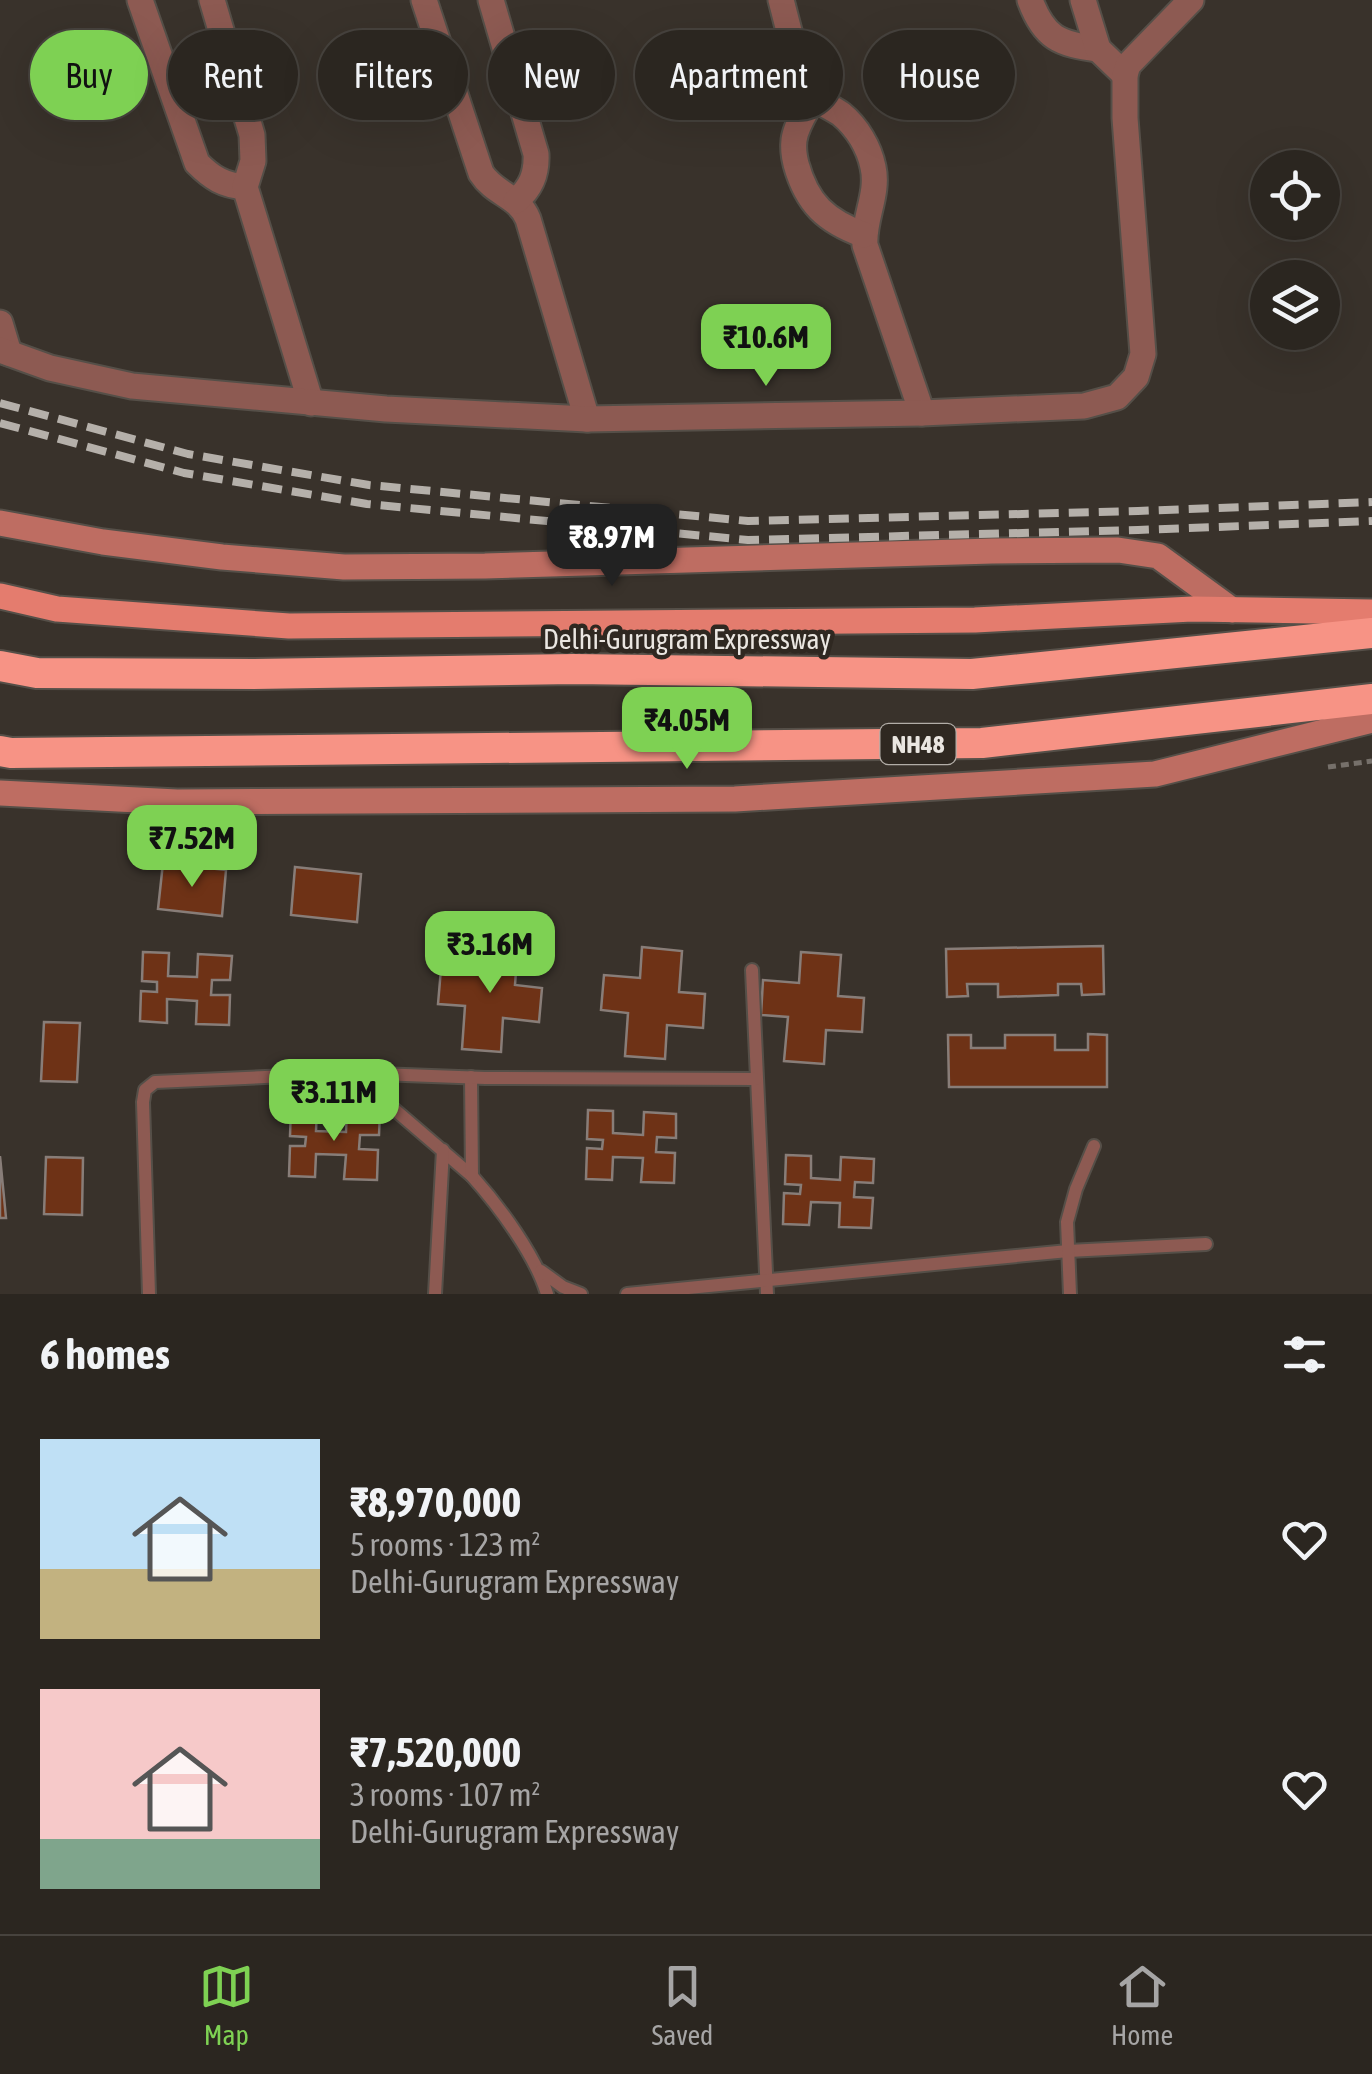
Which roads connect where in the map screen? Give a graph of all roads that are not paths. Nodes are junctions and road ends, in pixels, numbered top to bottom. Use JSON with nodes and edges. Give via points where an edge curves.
{"nodes":[{"id":1,"x":140,"y":0,"type":"edge"},
{"id":2,"x":212,"y":0,"type":"edge"},
{"id":3,"x":424,"y":0,"type":"edge"},
{"id":4,"x":491,"y":0,"type":"edge"},
{"id":5,"x":781,"y":0,"type":"edge"},
{"id":6,"x":1030,"y":0,"type":"edge"},
{"id":7,"x":1083,"y":0,"type":"edge"},
{"id":8,"x":1191,"y":0,"type":"edge"},
{"id":9,"x":790,"y":30,"type":"edge"},
{"id":10,"x":1098,"y":49,"type":"junction"},
{"id":11,"x":1124,"y":75,"type":"junction"},
{"id":12,"x":843,"y":117,"type":"edge"},
{"id":13,"x":802,"y":120,"type":"edge"},
{"id":14,"x":245,"y":187,"type":"junction"},
{"id":15,"x":516,"y":201,"type":"junction"},
{"id":16,"x":864,"y":235,"type":"junction"},
{"id":17,"x":0,"y":323,"type":"edge"},
{"id":18,"x":4,"y":352,"type":"edge"},
{"id":19,"x":310,"y":403,"type":"junction"},
{"id":20,"x":922,"y":413,"type":"junction"},
{"id":21,"x":587,"y":420,"type":"junction"},
{"id":22,"x":0,"y":523,"type":"edge"},
{"id":23,"x":0,"y":596,"type":"edge"},
{"id":24,"x":1232,"y":610,"type":"junction"},
{"id":25,"x":1372,"y":612,"type":"edge"},
{"id":26,"x":1372,"y":632,"type":"edge"},
{"id":27,"x":0,"y":666,"type":"edge"},
{"id":28,"x":1372,"y":699,"type":"edge"},
{"id":29,"x":1372,"y":720,"type":"edge"},
{"id":30,"x":0,"y":751,"type":"edge"},
{"id":31,"x":0,"y":793,"type":"edge"},
{"id":32,"x":752,"y":970,"type":"dead end"},
{"id":33,"x":352,"y":1073,"type":"junction"},
{"id":34,"x":471,"y":1077,"type":"junction"},
{"id":35,"x":756,"y":1079,"type":"junction"},
{"id":36,"x":1094,"y":1146,"type":"dead end"},
{"id":37,"x":443,"y":1150,"type":"junction"},
{"id":38,"x":472,"y":1176,"type":"junction"},
{"id":39,"x":1206,"y":1244,"type":"dead end"},
{"id":40,"x":1068,"y":1252,"type":"junction"},
{"id":41,"x":539,"y":1269,"type":"junction"},
{"id":42,"x":767,"y":1287,"type":"edge"},
{"id":43,"x":149,"y":1294,"type":"edge"},
{"id":44,"x":434,"y":1294,"type":"edge"},
{"id":45,"x":548,"y":1294,"type":"edge"},
{"id":46,"x":581,"y":1294,"type":"edge"},
{"id":47,"x":627,"y":1294,"type":"edge"},
{"id":48,"x":1070,"y":1294,"type":"edge"}],
"edges":[{"from":1,"to":14,"type":"street","via":[[198,162],[215,179]]},
{"from":2,"to":14,"type":"street","via":[[252,135]]},
{"from":3,"to":15,"type":"street","via":[[480,173]]},
{"from":4,"to":15,"type":"street","via":[[536,154],[534,179]]},
{"from":5,"to":9,"type":"street"},
{"from":6,"to":10,"type":"street","via":[[1056,40]]},
{"from":7,"to":10,"type":"street"},
{"from":8,"to":11,"type":"street"},
{"from":10,"to":11,"type":"street"},
{"from":11,"to":20,"type":"street","via":[[1143,354],[1136,377],[1118,398],[1084,406]]},
{"from":12,"to":16,"type":"street","via":[[861,136],[874,169]]},
{"from":13,"to":16,"type":"street","via":[[793,151],[806,191],[840,226]]},
{"from":14,"to":19,"type":"street"},
{"from":15,"to":21,"type":"street","via":[[528,218]]},
{"from":16,"to":20,"type":"street"},
{"from":17,"to":18,"type":"street"},
{"from":18,"to":19,"type":"street","via":[[132,386]]},
{"from":19,"to":21,"type":"street"},
{"from":20,"to":21,"type":"street"},
{"from":22,"to":24,"type":"main road","via":[[120,544],[344,567],[1118,550],[1158,556]]},
{"from":23,"to":24,"type":"main road","via":[[57,609],[289,626],[974,620]]},
{"from":24,"to":25,"type":"main road"},
{"from":26,"to":27,"type":"highway","name":"Delhi-Gurugram Expressway","via":[[972,674],[37,673]]},
{"from":28,"to":30,"type":"highway","number":"NH48","via":[[982,743]]},
{"from":29,"to":31,"type":"main road","via":[[1155,774],[754,798],[177,802]]},
{"from":32,"to":35,"type":"lane"},
{"from":33,"to":34,"type":"lane"},
{"from":33,"to":37,"type":"lane"},
{"from":33,"to":43,"type":"lane","via":[[165,1081],[145,1090]]},
{"from":34,"to":35,"type":"lane"},
{"from":34,"to":38,"type":"lane"},
{"from":35,"to":42,"type":"lane"},
{"from":36,"to":40,"type":"lane","via":[[1070,1204]]},
{"from":37,"to":38,"type":"lane"},
{"from":37,"to":44,"type":"lane"},
{"from":38,"to":41,"type":"lane"},
{"from":39,"to":40,"type":"lane"},
{"from":40,"to":42,"type":"lane"},
{"from":40,"to":48,"type":"lane"},
{"from":41,"to":45,"type":"lane"},
{"from":41,"to":46,"type":"lane"},
{"from":42,"to":47,"type":"lane"}]}
